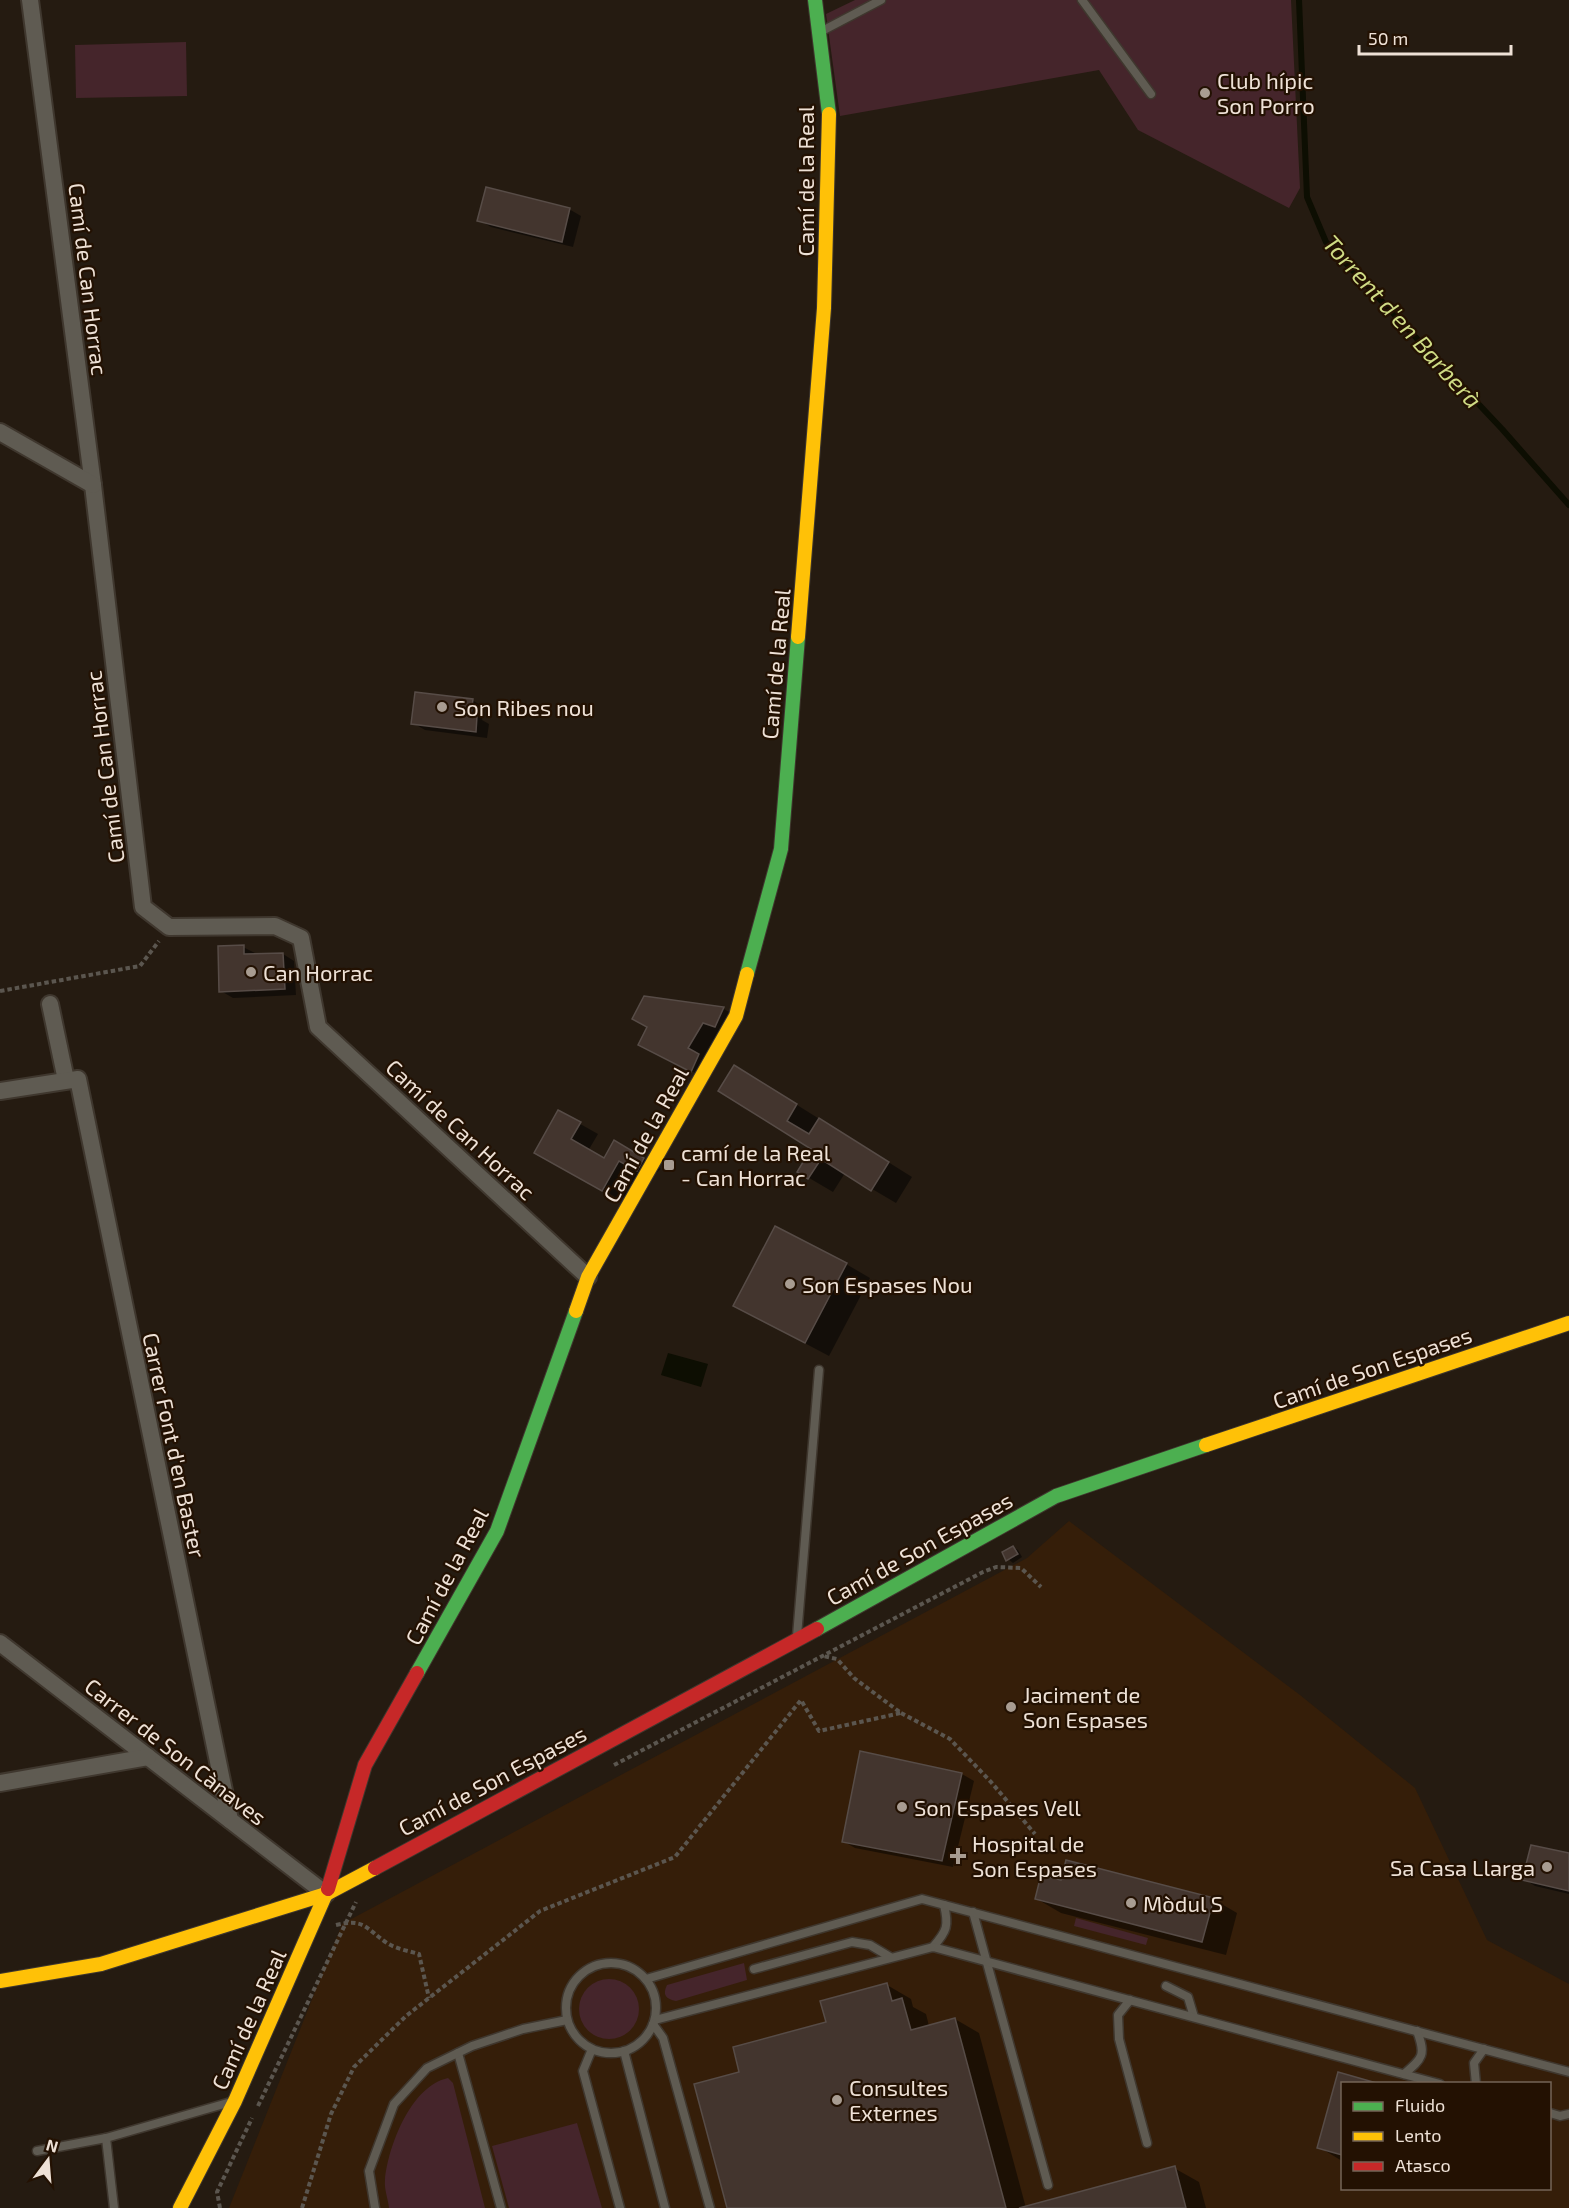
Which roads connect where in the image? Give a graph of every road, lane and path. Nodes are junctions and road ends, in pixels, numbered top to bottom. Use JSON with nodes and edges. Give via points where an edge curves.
{"nodes":[{"id":1,"x":30,"y":0,"type":"edge"},
{"id":2,"x":814,"y":0,"type":"edge"},
{"id":3,"x":881,"y":0,"type":"edge"},
{"id":4,"x":1082,"y":0,"type":"edge"},
{"id":5,"x":819,"y":32,"type":"junction"},
{"id":6,"x":1151,"y":94,"type":"dead end"},
{"id":7,"x":0,"y":432,"type":"edge"},
{"id":8,"x":93,"y":485,"type":"junction"},
{"id":9,"x":170,"y":927,"type":"junction"},
{"id":10,"x":0,"y":991,"type":"edge"},
{"id":11,"x":50,"y":1004,"type":"dead end"},
{"id":12,"x":72,"y":1080,"type":"junction"},
{"id":13,"x":0,"y":1091,"type":"edge"},
{"id":14,"x":588,"y":1277,"type":"junction"},
{"id":15,"x":1569,"y":1323,"type":"edge"},
{"id":16,"x":819,"y":1370,"type":"dead end"},
{"id":17,"x":1041,"y":1587,"type":"dead end"},
{"id":18,"x":811,"y":1632,"type":"junction"},
{"id":19,"x":797,"y":1640,"type":"junction"},
{"id":20,"x":0,"y":1642,"type":"edge"},
{"id":21,"x":823,"y":1657,"type":"junction"},
{"id":22,"x":901,"y":1713,"type":"junction"},
{"id":23,"x":148,"y":1757,"type":"junction"},
{"id":24,"x":610,"y":1767,"type":"dead end"},
{"id":25,"x":0,"y":1783,"type":"edge"},
{"id":26,"x":230,"y":1820,"type":"junction"},
{"id":27,"x":1035,"y":1834,"type":"dead end"},
{"id":28,"x":326,"y":1894,"type":"junction"},
{"id":29,"x":359,"y":1897,"type":"dead end"},
{"id":30,"x":944,"y":1905,"type":"junction"},
{"id":31,"x":973,"y":1912,"type":"junction"},
{"id":32,"x":315,"y":1919,"type":"junction"},
{"id":33,"x":346,"y":1922,"type":"junction"},
{"id":34,"x":933,"y":1947,"type":"junction"},
{"id":35,"x":890,"y":1957,"type":"junction"},
{"id":36,"x":986,"y":1961,"type":"junction"},
{"id":37,"x":754,"y":1969,"type":"dead end"},
{"id":38,"x":646,"y":1979,"type":"junction"},
{"id":39,"x":0,"y":1981,"type":"edge"},
{"id":40,"x":1166,"y":1986,"type":"dead end"},
{"id":41,"x":429,"y":1998,"type":"junction"},
{"id":42,"x":1130,"y":2000,"type":"junction"},
{"id":43,"x":1194,"y":2017,"type":"junction"},
{"id":44,"x":567,"y":2020,"type":"junction"},
{"id":45,"x":654,"y":2022,"type":"junction"},
{"id":46,"x":1417,"y":2031,"type":"junction"},
{"id":47,"x":592,"y":2049,"type":"junction"},
{"id":48,"x":1484,"y":2049,"type":"junction"},
{"id":49,"x":624,"y":2051,"type":"junction"},
{"id":50,"x":458,"y":2053,"type":"junction"},
{"id":51,"x":1569,"y":2072,"type":"edge"},
{"id":52,"x":1404,"y":2074,"type":"junction"},
{"id":53,"x":1433,"y":2082,"type":"edge"},
{"id":54,"x":1476,"y":2082,"type":"edge"},
{"id":55,"x":235,"y":2102,"type":"junction"},
{"id":56,"x":1551,"y":2113,"type":"edge"},
{"id":57,"x":1569,"y":2114,"type":"edge"},
{"id":58,"x":106,"y":2138,"type":"junction"},
{"id":59,"x":1147,"y":2143,"type":"dead end"},
{"id":60,"x":37,"y":2151,"type":"dead end"},
{"id":61,"x":1048,"y":2185,"type":"dead end"},
{"id":62,"x":114,"y":2208,"type":"edge"},
{"id":63,"x":180,"y":2208,"type":"edge"},
{"id":64,"x":220,"y":2208,"type":"edge"},
{"id":65,"x":302,"y":2208,"type":"edge"},
{"id":66,"x":375,"y":2208,"type":"edge"},
{"id":67,"x":501,"y":2208,"type":"edge"},
{"id":68,"x":620,"y":2208,"type":"edge"},
{"id":69,"x":665,"y":2208,"type":"edge"},
{"id":70,"x":710,"y":2208,"type":"edge"}],
"edges":[{"from":1,"to":8,"type":"street","name":"Camí de Can Horrac"},
{"from":2,"to":5,"type":"street","name":"Camí de la Real"},
{"from":3,"to":5,"type":"lane"},
{"from":4,"to":6,"type":"lane"},
{"from":5,"to":14,"type":"street","name":"Camí de la Real","via":[[829,114],[824,308],[781,849],[736,1016]]},
{"from":7,"to":8,"type":"street"},
{"from":8,"to":9,"type":"street","name":"Camí de Can Horrac","via":[[143,907]]},
{"from":9,"to":10,"type":"path","via":[[140,966]]},
{"from":9,"to":14,"type":"street","name":"Camí de Can Horrac","via":[[275,926],[301,938],[318,1027]]},
{"from":11,"to":12,"type":"street","name":"Carrer Font d'en Baster"},
{"from":12,"to":13,"type":"street"},
{"from":12,"to":26,"type":"street","name":"Carrer Font d'en Baster"},
{"from":14,"to":28,"type":"street","name":"Camí de la Real","via":[[497,1531],[365,1765]]},
{"from":15,"to":18,"type":"street","name":"Camí de Son Espases","via":[[1056,1496]]},
{"from":16,"to":19,"type":"lane"},
{"from":17,"to":21,"type":"path","via":[[1021,1568],[996,1567]]},
{"from":18,"to":19,"type":"street","name":"Camí de Son Espases"},
{"from":18,"to":21,"type":"path"},
{"from":19,"to":28,"type":"street","name":"Camí de Son Espases"},
{"from":20,"to":23,"type":"street","name":"Carrer de Son Cànaves"},
{"from":21,"to":22,"type":"path","via":[[837,1659],[854,1678]]},
{"from":21,"to":24,"type":"path"},
{"from":22,"to":27,"type":"path","via":[[950,1739]]},
{"from":22,"to":41,"type":"path","via":[[819,1731],[801,1700],[675,1857],[540,1911]]},
{"from":23,"to":25,"type":"street"},
{"from":23,"to":26,"type":"street","name":"Carrer de Son Cànaves"},
{"from":26,"to":28,"type":"street","name":"Carrer de Son Cànaves"},
{"from":28,"to":32,"type":"street","name":"Camí de la Real"},
{"from":28,"to":39,"type":"street","name":"Camí de Son Espases","via":[[101,1964]]},
{"from":29,"to":33,"type":"path"},
{"from":30,"to":31,"type":"lane"},
{"from":30,"to":34,"type":"lane","via":[[945,1934]]},
{"from":30,"to":38,"type":"lane","via":[[922,1899]]},
{"from":31,"to":36,"type":"lane"},
{"from":31,"to":46,"type":"lane"},
{"from":32,"to":33,"type":"path","via":[[333,1926]]},
{"from":32,"to":55,"type":"street","name":"Camí de la Real"},
{"from":33,"to":41,"type":"path","via":[[365,1925],[388,1944],[419,1954]]},
{"from":33,"to":64,"type":"path","via":[[217,2192]]},
{"from":34,"to":35,"type":"lane"},
{"from":34,"to":36,"type":"lane"},
{"from":35,"to":37,"type":"lane","via":[[870,1945],[852,1942]]},
{"from":35,"to":45,"type":"lane"},
{"from":36,"to":42,"type":"lane"},
{"from":36,"to":61,"type":"lane"},
{"from":38,"to":44,"type":"lane","via":[[620,1964],[590,1968],[570,1989]]},
{"from":38,"to":45,"type":"lane","via":[[656,2006]]},
{"from":40,"to":43,"type":"lane","via":[[1188,1998]]},
{"from":41,"to":65,"type":"path","via":[[354,2067],[331,2114]]},
{"from":42,"to":43,"type":"lane"},
{"from":42,"to":59,"type":"lane","via":[[1118,2015],[1119,2039]]},
{"from":43,"to":52,"type":"lane"},
{"from":44,"to":47,"type":"lane","via":[[572,2032]]},
{"from":44,"to":50,"type":"lane","via":[[523,2029]]},
{"from":45,"to":49,"type":"lane","via":[[638,2045]]},
{"from":45,"to":70,"type":"lane","via":[[663,2038]]},
{"from":46,"to":48,"type":"lane"},
{"from":46,"to":52,"type":"lane","via":[[1424,2049],[1420,2061]]},
{"from":47,"to":49,"type":"lane"},
{"from":47,"to":68,"type":"lane","via":[[583,2071]]},
{"from":48,"to":51,"type":"lane"},
{"from":48,"to":54,"type":"lane","via":[[1474,2063]]},
{"from":49,"to":69,"type":"lane"},
{"from":50,"to":66,"type":"lane","via":[[427,2068],[394,2104],[369,2171]]},
{"from":50,"to":67,"type":"lane"},
{"from":52,"to":53,"type":"lane"},
{"from":55,"to":58,"type":"lane"},
{"from":55,"to":63,"type":"street","name":"Camí de la Real"},
{"from":56,"to":57,"type":"lane"},
{"from":58,"to":60,"type":"lane"},
{"from":58,"to":62,"type":"lane"}]}
